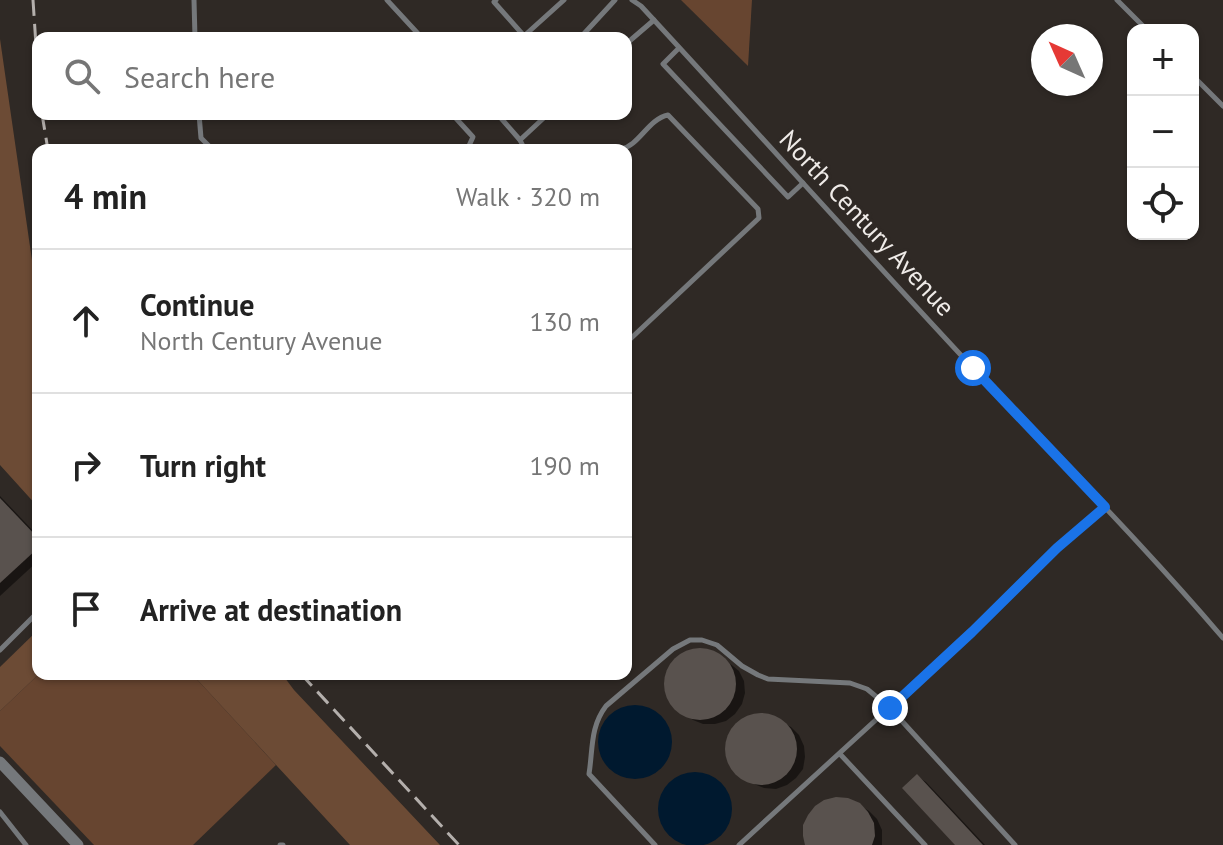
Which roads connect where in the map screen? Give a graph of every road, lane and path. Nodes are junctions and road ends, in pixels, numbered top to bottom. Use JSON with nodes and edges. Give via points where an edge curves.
{"nodes":[{"id":1,"x":194,"y":0,"type":"edge"},
{"id":2,"x":387,"y":0,"type":"edge"},
{"id":3,"x":496,"y":0,"type":"edge"},
{"id":4,"x":564,"y":0,"type":"edge"},
{"id":5,"x":615,"y":0,"type":"edge"},
{"id":6,"x":632,"y":0,"type":"edge"},
{"id":7,"x":1117,"y":0,"type":"edge"},
{"id":8,"x":654,"y":20,"type":"junction"},
{"id":9,"x":1141,"y":24,"type":"edge"},
{"id":10,"x":195,"y":32,"type":"edge"},
{"id":11,"x":416,"y":32,"type":"edge"},
{"id":12,"x":521,"y":32,"type":"edge"},
{"id":13,"x":530,"y":32,"type":"edge"},
{"id":14,"x":586,"y":32,"type":"edge"},
{"id":15,"x":632,"y":39,"type":"edge"},
{"id":16,"x":679,"y":48,"type":"junction"},
{"id":17,"x":1199,"y":82,"type":"edge"},
{"id":18,"x":1223,"y":106,"type":"edge"},
{"id":19,"x":200,"y":120,"type":"edge"},
{"id":20,"x":457,"y":120,"type":"edge"},
{"id":21,"x":504,"y":120,"type":"edge"},
{"id":22,"x":542,"y":120,"type":"edge"},
{"id":23,"x":520,"y":140,"type":"junction"},
{"id":24,"x":207,"y":144,"type":"edge"},
{"id":25,"x":470,"y":144,"type":"edge"},
{"id":26,"x":522,"y":144,"type":"edge"},
{"id":27,"x":631,"y":144,"type":"edge"},
{"id":28,"x":803,"y":183,"type":"junction"},
{"id":29,"x":632,"y":337,"type":"edge"},
{"id":30,"x":1105,"y":507,"type":"junction"},
{"id":31,"x":32,"y":618,"type":"edge"},
{"id":32,"x":1223,"y":638,"type":"edge"},
{"id":33,"x":0,"y":650,"type":"edge"},
{"id":34,"x":890,"y":708,"type":"junction"},
{"id":35,"x":840,"y":754,"type":"junction"},
{"id":36,"x":0,"y":762,"type":"edge"},
{"id":37,"x":0,"y":812,"type":"edge"},
{"id":38,"x":26,"y":845,"type":"edge"},
{"id":39,"x":78,"y":845,"type":"edge"},
{"id":40,"x":655,"y":845,"type":"edge"},
{"id":41,"x":739,"y":845,"type":"edge"},
{"id":42,"x":925,"y":845,"type":"edge"},
{"id":43,"x":1015,"y":845,"type":"edge"}],
"edges":[{"from":1,"to":10,"type":"lane"},
{"from":2,"to":11,"type":"lane"},
{"from":3,"to":12,"type":"lane"},
{"from":4,"to":13,"type":"lane"},
{"from":5,"to":14,"type":"lane"},
{"from":6,"to":8,"type":"lane","name":"North Century Avenue"},
{"from":7,"to":9,"type":"lane"},
{"from":8,"to":15,"type":"lane"},
{"from":8,"to":16,"type":"lane","name":"North Century Avenue"},
{"from":16,"to":28,"type":"lane","name":"North Century Avenue"},
{"from":16,"to":28,"type":"lane","via":[[663,64],[788,197]]},
{"from":17,"to":18,"type":"lane"},
{"from":19,"to":24,"type":"lane"},
{"from":20,"to":25,"type":"lane","via":[[473,137]]},
{"from":21,"to":23,"type":"lane"},
{"from":22,"to":23,"type":"lane"},
{"from":23,"to":26,"type":"lane"},
{"from":27,"to":29,"type":"lane","via":[[668,115],[758,209],[759,218]]},
{"from":28,"to":30,"type":"lane","name":"North Century Avenue"},
{"from":30,"to":32,"type":"lane","name":"North Century Avenue"},
{"from":30,"to":34,"type":"lane"},
{"from":31,"to":33,"type":"lane"},
{"from":34,"to":35,"type":"lane"},
{"from":34,"to":40,"type":"lane","via":[[850,683],[768,679],[711,642],[683,642],[606,706],[593,731],[589,774]]},
{"from":34,"to":43,"type":"lane"},
{"from":35,"to":41,"type":"lane"},
{"from":35,"to":42,"type":"lane"},
{"from":36,"to":39,"type":"street"},
{"from":37,"to":38,"type":"lane"}]}
